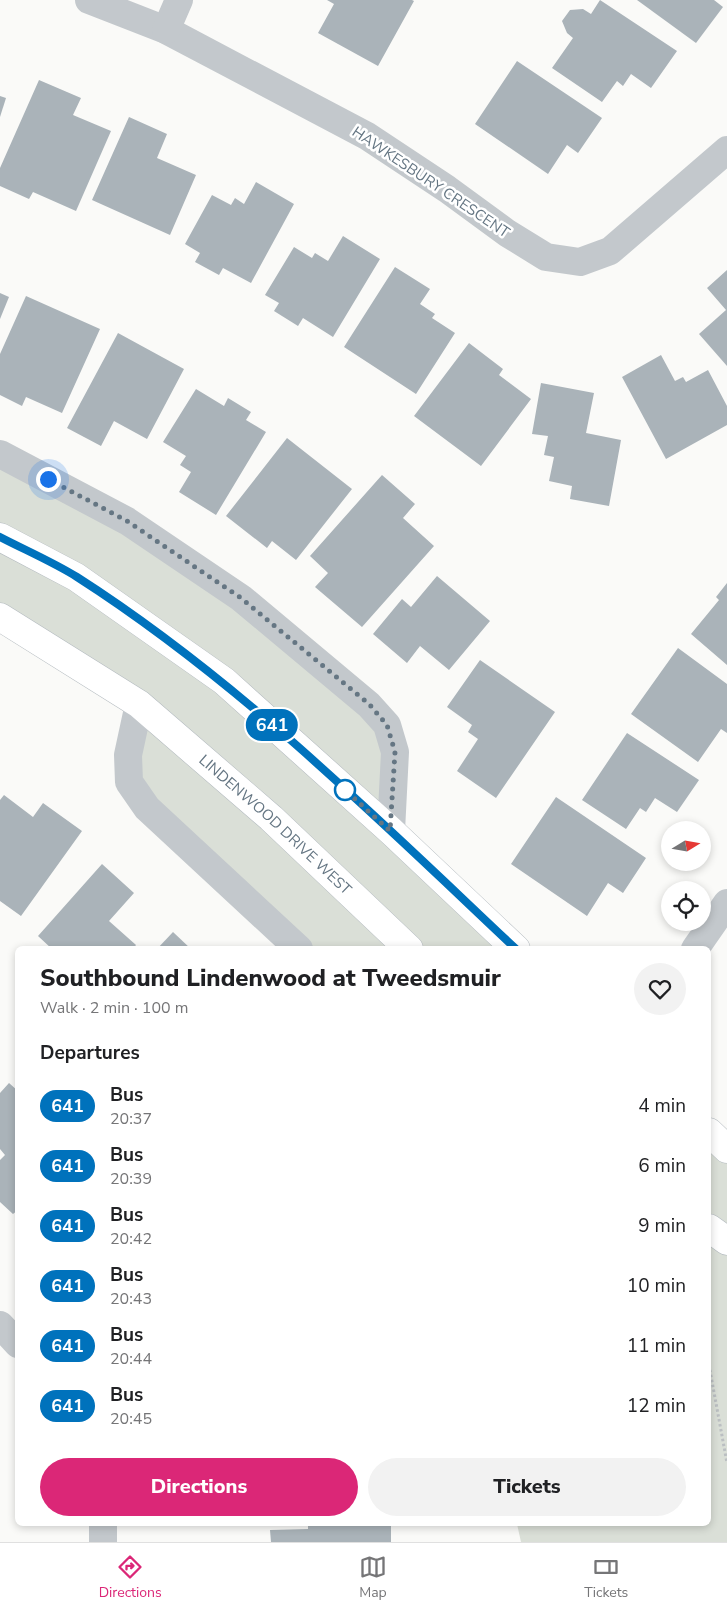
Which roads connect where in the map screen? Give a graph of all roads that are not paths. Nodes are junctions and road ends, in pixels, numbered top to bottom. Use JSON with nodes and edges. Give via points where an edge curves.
{"nodes":[{"id":1,"x":89,"y":0,"type":"edge"},
{"id":2,"x":179,"y":0,"type":"edge"},
{"id":3,"x":166,"y":30,"type":"junction"},
{"id":4,"x":727,"y":150,"type":"edge"},
{"id":5,"x":0,"y":454,"type":"edge"},
{"id":6,"x":0,"y":537,"type":"edge"},
{"id":7,"x":1,"y":619,"type":"edge"},
{"id":8,"x":139,"y":704,"type":"junction"},
{"id":9,"x":390,"y":831,"type":"junction"},
{"id":10,"x":727,"y":903,"type":"edge"},
{"id":11,"x":296,"y":946,"type":"edge"},
{"id":12,"x":406,"y":946,"type":"edge"},
{"id":13,"x":513,"y":946,"type":"edge"},
{"id":14,"x":697,"y":946,"type":"edge"},
{"id":15,"x":711,"y":1134,"type":"edge"},
{"id":16,"x":727,"y":1148,"type":"edge"},
{"id":17,"x":711,"y":1230,"type":"edge"},
{"id":18,"x":727,"y":1242,"type":"edge"},
{"id":19,"x":0,"y":1325,"type":"edge"},
{"id":20,"x":15,"y":1341,"type":"edge"},
{"id":21,"x":102,"y":1526,"type":"edge"},
{"id":22,"x":104,"y":1542,"type":"edge"}],
"edges":[{"from":1,"to":3,"type":"street","name":"HAWKESBURY CRESCENT"},
{"from":2,"to":3,"type":"street"},
{"from":3,"to":4,"type":"street","name":"HAWKESBURY CRESCENT","via":[[366,136],[546,257],[580,262],[610,250]]},
{"from":5,"to":9,"type":"street","via":[[127,521],[241,598],[369,704],[387,725],[395,752]]},
{"from":6,"to":9,"type":"street","via":[[76,576],[224,681]]},
{"from":7,"to":8,"type":"street","name":"LINDENWOOD DRIVE WEST"},
{"from":8,"to":11,"type":"street","via":[[128,755],[129,782],[147,808]]},
{"from":8,"to":12,"type":"street","name":"LINDENWOOD DRIVE WEST","via":[[271,818]]},
{"from":9,"to":13,"type":"street"},
{"from":10,"to":14,"type":"street"},
{"from":15,"to":16,"type":"street"},
{"from":17,"to":18,"type":"street"},
{"from":19,"to":20,"type":"street"},
{"from":21,"to":22,"type":"street"}]}
